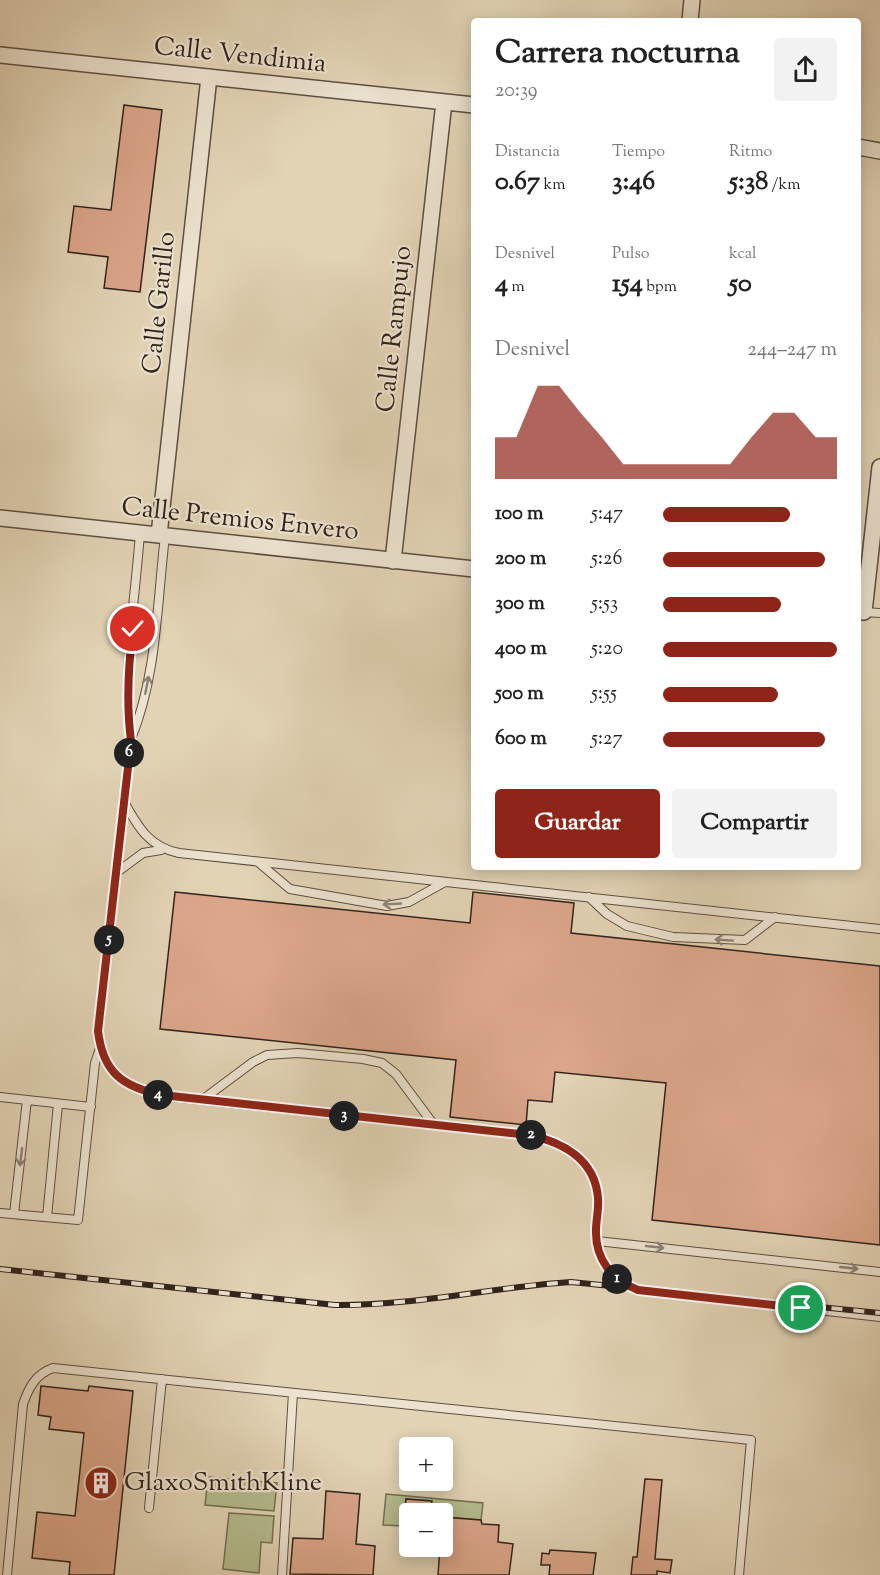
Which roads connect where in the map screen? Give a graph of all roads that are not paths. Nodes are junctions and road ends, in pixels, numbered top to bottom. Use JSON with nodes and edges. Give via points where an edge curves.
{"nodes":[{"id":1,"x":692,"y":0,"type":"edge"},
{"id":2,"x":690,"y":18,"type":"edge"},
{"id":3,"x":0,"y":55,"type":"edge"},
{"id":4,"x":209,"y":77,"type":"junction"},
{"id":5,"x":444,"y":102,"type":"junction"},
{"id":6,"x":471,"y":105,"type":"edge"},
{"id":7,"x":861,"y":148,"type":"edge"},
{"id":8,"x":880,"y":151,"type":"edge"},
{"id":9,"x":880,"y":467,"type":"edge"},
{"id":10,"x":0,"y":518,"type":"edge"},
{"id":11,"x":877,"y":532,"type":"edge"},
{"id":12,"x":140,"y":533,"type":"junction"},
{"id":13,"x":162,"y":536,"type":"junction"},
{"id":14,"x":393,"y":561,"type":"junction"},
{"id":15,"x":471,"y":569,"type":"edge"},
{"id":16,"x":874,"y":574,"type":"edge"},
{"id":17,"x":861,"y":611,"type":"edge"},
{"id":18,"x":880,"y":614,"type":"edge"},
{"id":19,"x":131,"y":741,"type":"junction"},
{"id":20,"x":123,"y":801,"type":"junction"},
{"id":21,"x":164,"y":849,"type":"junction"},
{"id":22,"x":258,"y":862,"type":"junction"},
{"id":23,"x":116,"y":873,"type":"junction"},
{"id":24,"x":445,"y":882,"type":"junction"},
{"id":25,"x":588,"y":897,"type":"junction"},
{"id":26,"x":775,"y":917,"type":"junction"},
{"id":27,"x":880,"y":929,"type":"edge"},
{"id":28,"x":100,"y":1048,"type":"junction"},
{"id":29,"x":0,"y":1098,"type":"edge"},
{"id":30,"x":27,"y":1100,"type":"junction"},
{"id":31,"x":202,"y":1100,"type":"junction"},
{"id":32,"x":58,"y":1104,"type":"junction"},
{"id":33,"x":91,"y":1107,"type":"junction"},
{"id":34,"x":434,"y":1125,"type":"junction"},
{"id":35,"x":0,"y":1212,"type":"edge"},
{"id":36,"x":14,"y":1214,"type":"junction"},
{"id":37,"x":47,"y":1217,"type":"junction"},
{"id":38,"x":597,"y":1241,"type":"junction"},
{"id":39,"x":880,"y":1272,"type":"edge"},
{"id":40,"x":880,"y":1317,"type":"edge"},
{"id":41,"x":162,"y":1379,"type":"junction"},
{"id":42,"x":293,"y":1393,"type":"junction"},
{"id":43,"x":149,"y":1508,"type":"dead end"},
{"id":44,"x":7,"y":1575,"type":"edge"},
{"id":45,"x":282,"y":1575,"type":"edge"},
{"id":46,"x":739,"y":1575,"type":"edge"}],
"edges":[{"from":1,"to":2,"type":"street"},
{"from":3,"to":4,"type":"street","name":"Calle Vendimia"},
{"from":4,"to":5,"type":"street","name":"Calle Vendimia"},
{"from":4,"to":13,"type":"street","name":"Calle Garillo"},
{"from":5,"to":6,"type":"street","name":"Calle Vendimia"},
{"from":5,"to":14,"type":"street","name":"Calle Rampujo"},
{"from":7,"to":8,"type":"street"},
{"from":9,"to":11,"type":"street"},
{"from":10,"to":12,"type":"street","name":"Calle Premios Envero"},
{"from":11,"to":16,"type":"street"},
{"from":12,"to":13,"type":"street","name":"Calle Premios Envero"},
{"from":12,"to":19,"type":"lane","via":[[127,671],[126,708]]},
{"from":13,"to":14,"type":"street","name":"Calle Premios Envero"},
{"from":19,"to":13,"type":"lane","one_way":true,"via":[[142,713],[150,670]]},
{"from":14,"to":15,"type":"street","name":"Calle Premios Envero"},
{"from":16,"to":17,"type":"street"},
{"from":17,"to":18,"type":"lane"},
{"from":19,"to":20,"type":"lane"},
{"from":20,"to":21,"type":"lane","via":[[144,834]]},
{"from":20,"to":23,"type":"lane"},
{"from":21,"to":22,"type":"lane"},
{"from":21,"to":23,"type":"lane","via":[[143,853]]},
{"from":22,"to":24,"type":"lane"},
{"from":24,"to":22,"type":"lane","one_way":true,"via":[[409,902],[387,906],[290,889]]},
{"from":23,"to":28,"type":"lane","via":[[98,1031]]},
{"from":24,"to":25,"type":"lane"},
{"from":25,"to":26,"type":"lane"},
{"from":26,"to":25,"type":"lane","one_way":true,"via":[[745,940],[673,937],[627,926]]},
{"from":26,"to":27,"type":"lane"},
{"from":28,"to":31,"type":"lane","via":[[125,1084],[152,1093]]},
{"from":28,"to":33,"type":"lane"},
{"from":29,"to":30,"type":"lane"},
{"from":30,"to":32,"type":"lane"},
{"from":30,"to":36,"type":"lane","one_way":true},
{"from":31,"to":34,"type":"lane"},
{"from":31,"to":34,"type":"lane","via":[[267,1055],[298,1053],[352,1058],[382,1063],[389,1068]]},
{"from":32,"to":33,"type":"lane"},
{"from":32,"to":37,"type":"lane"},
{"from":33,"to":37,"type":"lane","via":[[78,1220]]},
{"from":34,"to":38,"type":"lane","via":[[529,1135],[570,1149],[595,1184]]},
{"from":35,"to":36,"type":"lane"},
{"from":36,"to":37,"type":"lane"},
{"from":38,"to":39,"type":"lane","one_way":true},
{"from":38,"to":40,"type":"lane","via":[[601,1259],[613,1276],[638,1290]]},
{"from":41,"to":42,"type":"lane"},
{"from":41,"to":43,"type":"lane"},
{"from":41,"to":44,"type":"lane","via":[[53,1368],[28,1388],[23,1404]]},
{"from":42,"to":45,"type":"lane"},
{"from":42,"to":46,"type":"lane","via":[[751,1440]]}]}
